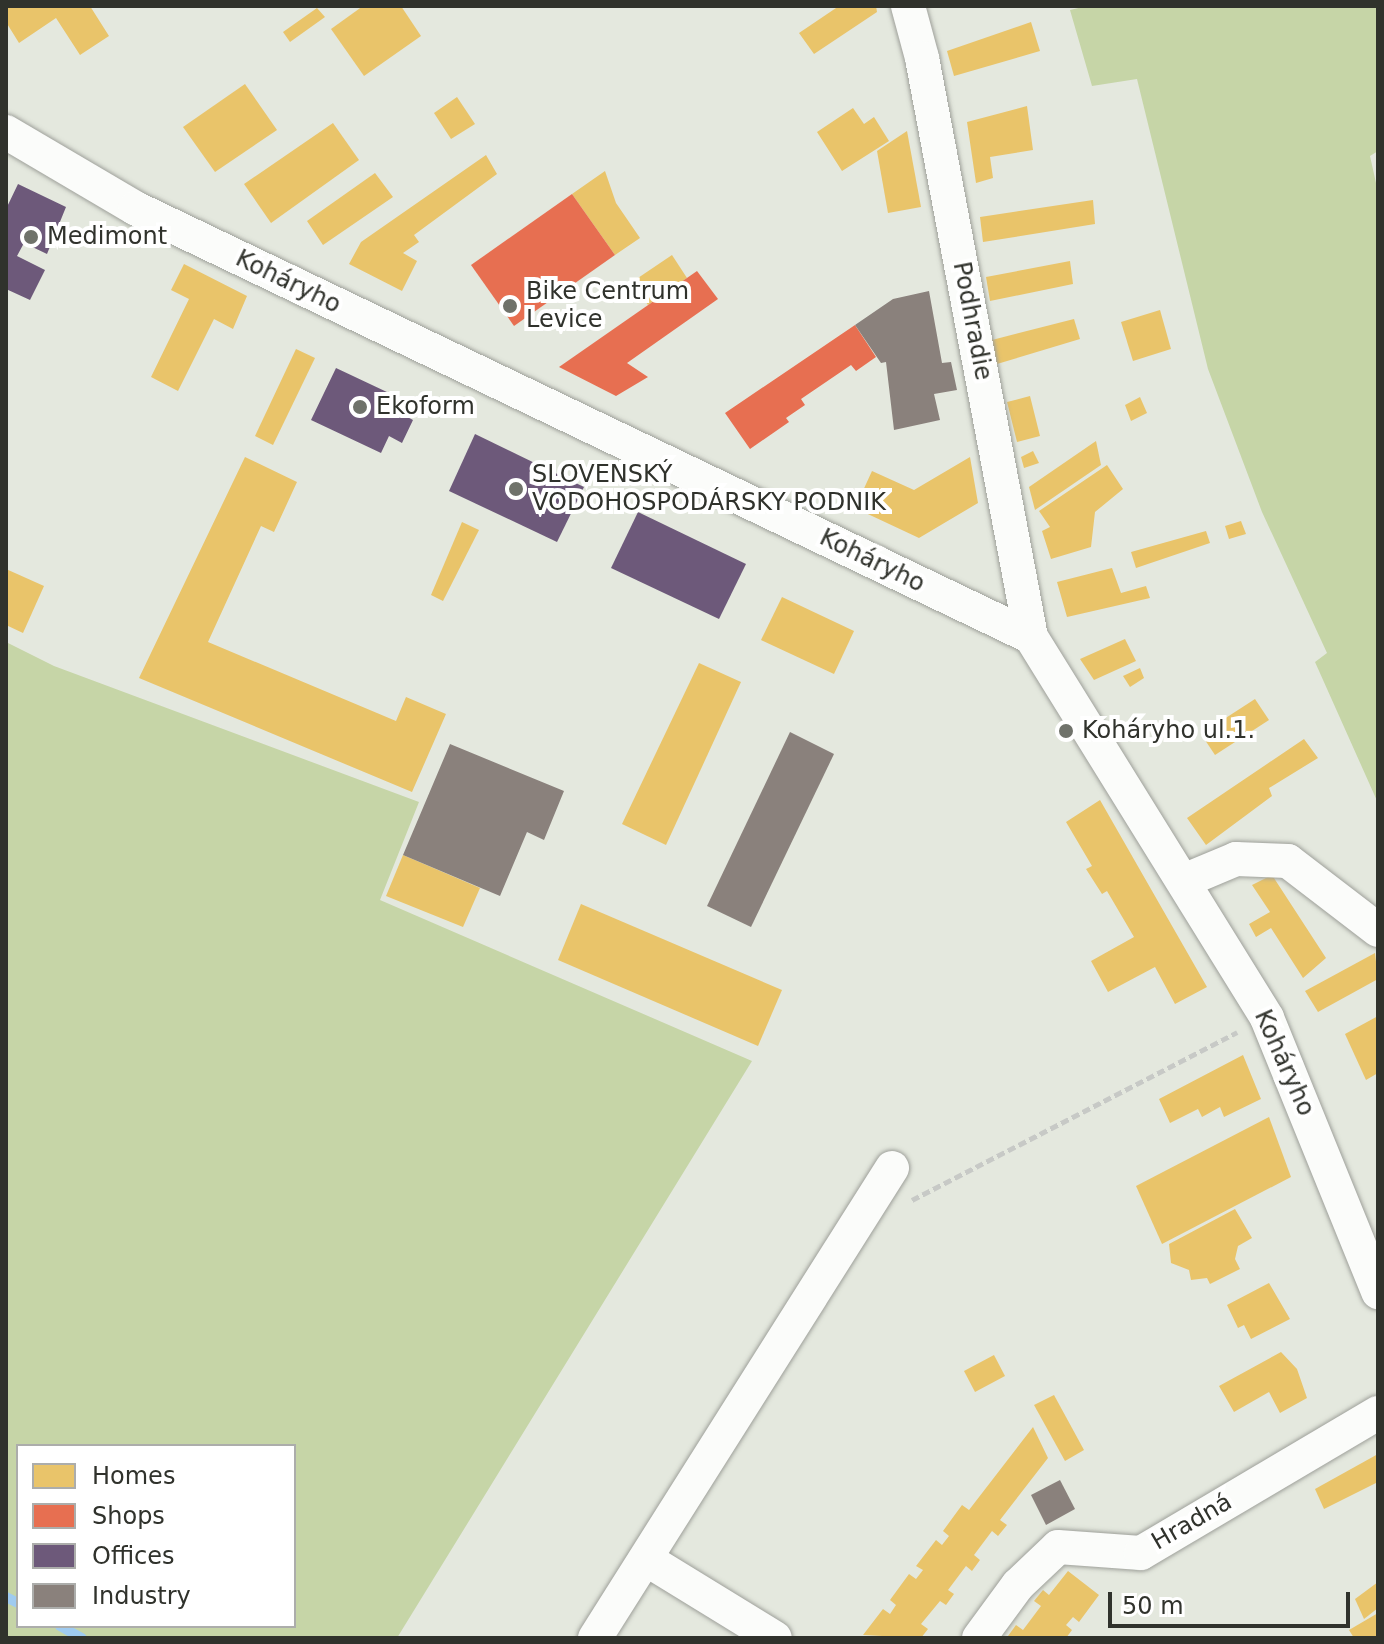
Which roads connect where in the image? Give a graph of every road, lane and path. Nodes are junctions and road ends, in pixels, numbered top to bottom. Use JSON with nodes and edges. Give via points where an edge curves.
{"nodes":[{"id":1,"x":908,"y":6,"type":"edge"},
{"id":2,"x":6,"y":132,"type":"edge"},
{"id":3,"x":1031,"y":637,"type":"junction"},
{"id":4,"x":1186,"y":880,"type":"junction"},
{"id":5,"x":1378,"y":930,"type":"edge"},
{"id":6,"x":1267,"y":1018,"type":"junction"},
{"id":7,"x":892,"y":1168,"type":"dead end"},
{"id":8,"x":910,"y":1201,"type":"dead end"},
{"id":9,"x":1378,"y":1292,"type":"edge"},
{"id":10,"x":1378,"y":1413,"type":"edge"},
{"id":11,"x":646,"y":1559,"type":"junction"},
{"id":12,"x":595,"y":1638,"type":"edge"},
{"id":13,"x":775,"y":1638,"type":"edge"},
{"id":14,"x":979,"y":1638,"type":"edge"}],
"edges":[{"from":1,"to":3,"type":"street","name":"Podhradie"},
{"from":2,"to":3,"type":"street","name":"Koháryho","via":[[135,208]]},
{"from":3,"to":4,"type":"street","name":"Koháryho"},
{"from":4,"to":5,"type":"street","via":[[1236,859],[1288,861]]},
{"from":4,"to":6,"type":"street","name":"Koháryho"},
{"from":6,"to":8,"type":"path"},
{"from":6,"to":9,"type":"street","name":"Koháryho"},
{"from":7,"to":11,"type":"street"},
{"from":10,"to":14,"type":"street","name":"Hradná","via":[[1141,1553],[1058,1547],[1018,1585]]},
{"from":11,"to":12,"type":"street"},
{"from":11,"to":13,"type":"street"}]}
